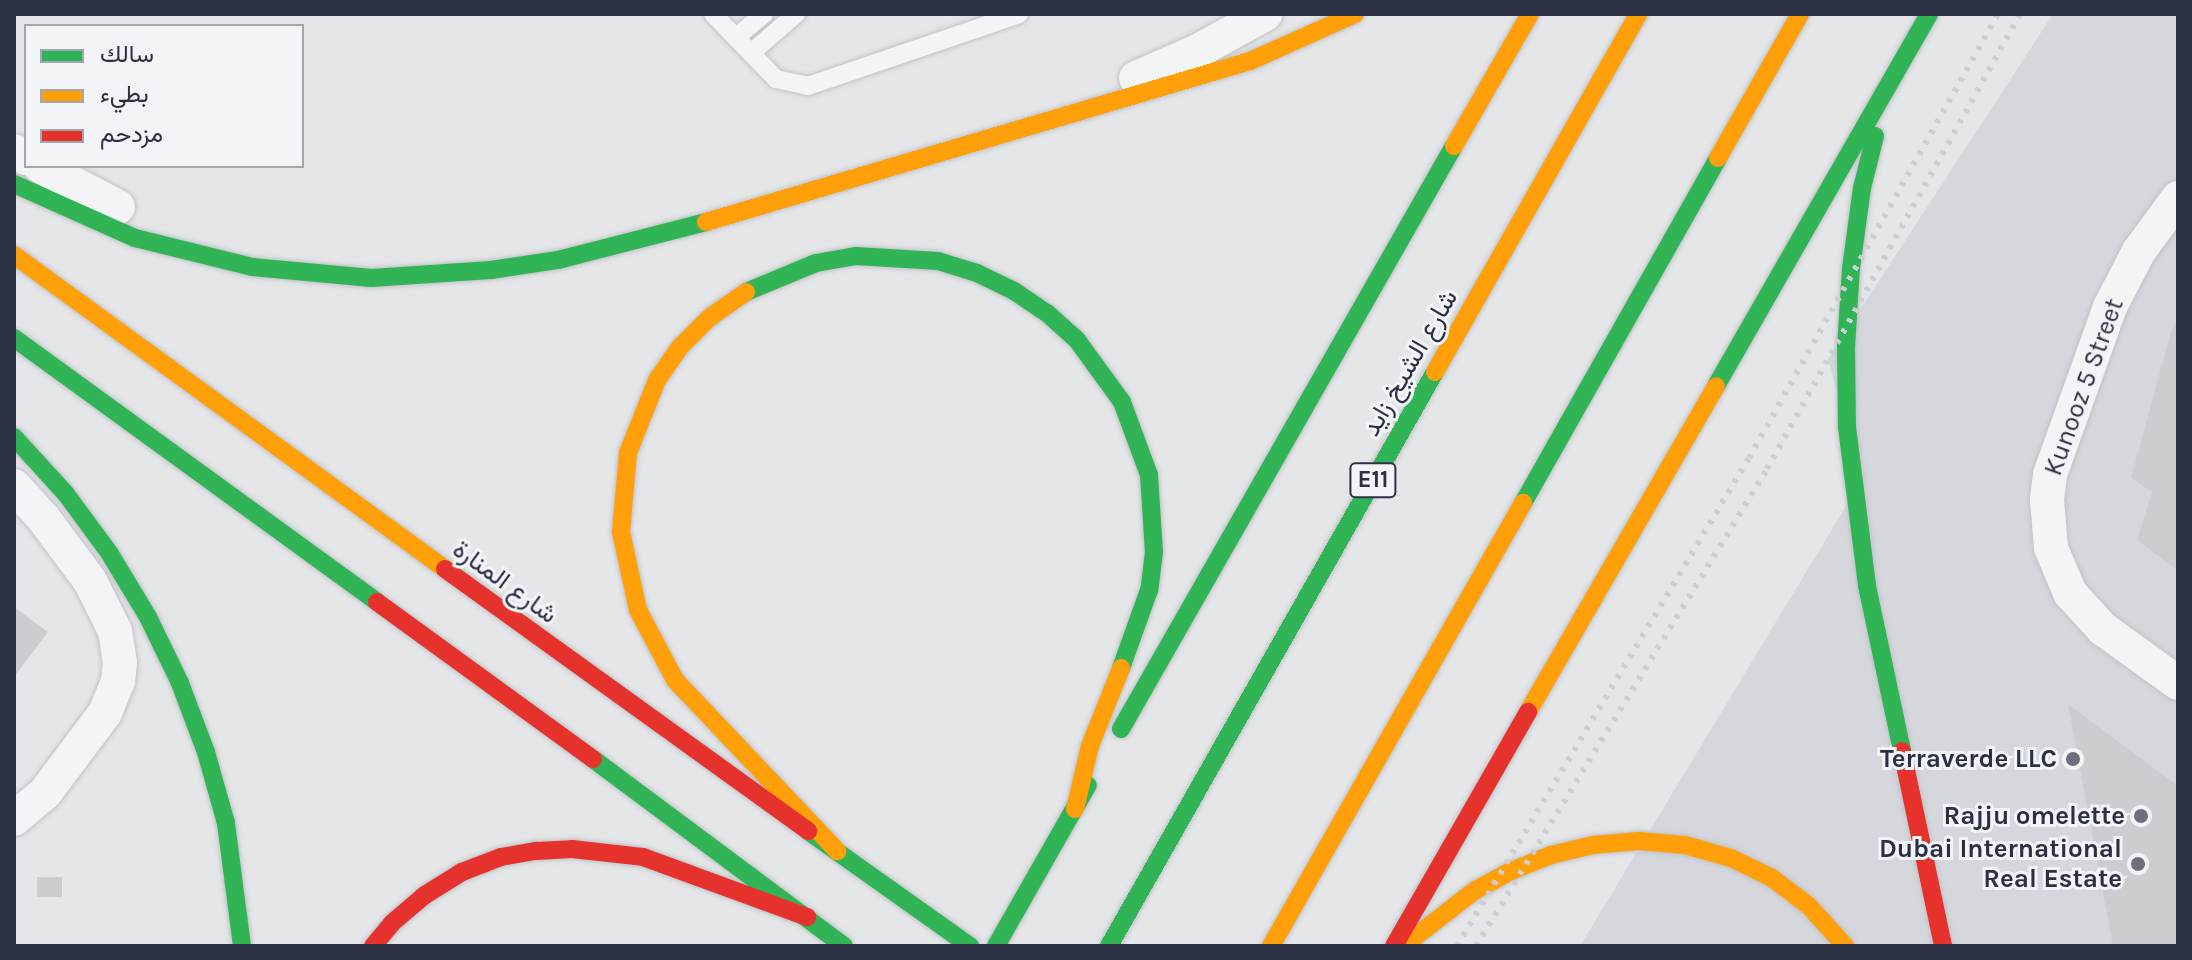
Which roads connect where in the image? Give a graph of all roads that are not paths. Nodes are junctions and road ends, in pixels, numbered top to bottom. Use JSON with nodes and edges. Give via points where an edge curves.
{"nodes":[{"id":1,"x":713,"y":14,"type":"edge"},
{"id":2,"x":764,"y":14,"type":"edge"},
{"id":3,"x":796,"y":14,"type":"edge"},
{"id":4,"x":1019,"y":14,"type":"edge"},
{"id":5,"x":1265,"y":14,"type":"edge"},
{"id":6,"x":1355,"y":14,"type":"edge"},
{"id":7,"x":1530,"y":14,"type":"edge"},
{"id":8,"x":1638,"y":14,"type":"edge"},
{"id":9,"x":1800,"y":14,"type":"edge"},
{"id":10,"x":1929,"y":14,"type":"edge"},
{"id":11,"x":736,"y":37,"type":"junction"},
{"id":12,"x":751,"y":53,"type":"junction"},
{"id":13,"x":1898,"y":68,"type":"junction"},
{"id":14,"x":997,"y":135,"type":"junction"},
{"id":15,"x":43,"y":168,"type":"edge"},
{"id":16,"x":14,"y":184,"type":"edge"},
{"id":17,"x":2178,"y":198,"type":"edge"},
{"id":18,"x":14,"y":255,"type":"edge"},
{"id":19,"x":371,"y":278,"type":"junction"},
{"id":20,"x":14,"y":338,"type":"edge"},
{"id":21,"x":14,"y":437,"type":"edge"},
{"id":22,"x":14,"y":486,"type":"edge"},
{"id":23,"x":2178,"y":683,"type":"edge"},
{"id":24,"x":1075,"y":809,"type":"junction"},
{"id":25,"x":14,"y":819,"type":"edge"},
{"id":26,"x":837,"y":851,"type":"junction"},
{"id":27,"x":807,"y":917,"type":"junction"},
{"id":28,"x":843,"y":945,"type":"edge"},
{"id":29,"x":242,"y":946,"type":"edge"},
{"id":30,"x":373,"y":946,"type":"edge"},
{"id":31,"x":970,"y":946,"type":"edge"},
{"id":32,"x":996,"y":946,"type":"edge"},
{"id":33,"x":1109,"y":946,"type":"edge"},
{"id":34,"x":1271,"y":946,"type":"edge"},
{"id":35,"x":1394,"y":946,"type":"edge"},
{"id":36,"x":1404,"y":946,"type":"edge"},
{"id":37,"x":1845,"y":946,"type":"edge"},
{"id":38,"x":1943,"y":946,"type":"edge"}],
"edges":[{"from":1,"to":11,"type":"lane"},
{"from":2,"to":11,"type":"lane"},
{"from":3,"to":12,"type":"lane"},
{"from":4,"to":12,"type":"lane","via":[[808,86],[776,79]]},
{"from":5,"to":14,"type":"street","via":[[1198,51]]},
{"from":6,"to":14,"type":"main road","via":[[1250,61]]},
{"from":7,"to":24,"type":"main road"},
{"from":8,"to":33,"type":"main road","name":"شارع الشيخ زايد","number":"E11"},
{"from":9,"to":34,"type":"main road"},
{"from":10,"to":13,"type":"main road"},
{"from":11,"to":12,"type":"lane"},
{"from":13,"to":35,"type":"main road"},
{"from":13,"to":38,"type":"main road","via":[[1862,188],[1846,347],[1847,427],[1867,586]]},
{"from":14,"to":19,"type":"main road","via":[[779,203],[558,260]]},
{"from":15,"to":19,"type":"street","via":[[136,215],[222,247]]},
{"from":16,"to":19,"type":"main road","via":[[121,232],[193,255],[252,267]]},
{"from":17,"to":23,"type":"street","name":"Kunooz 5 Street","via":[[2139,251],[2110,307],[2050,475],[2047,500],[2051,548],[2070,593],[2103,629]]},
{"from":18,"to":26,"type":"main road","name":"شارع المنارة"},
{"from":20,"to":27,"type":"main road"},
{"from":21,"to":29,"type":"main road","via":[[66,494],[110,554],[180,683],[226,823]]},
{"from":22,"to":25,"type":"street","via":[[90,581],[115,631],[120,663],[105,713],[45,793]]},
{"from":24,"to":26,"type":"main road","via":[[1090,746],[1138,627],[1154,552],[1149,475],[1122,402],[1077,340],[1047,313],[977,273],[897,256],[816,263],[741,294],[680,347],[657,380],[628,453],[621,532],[638,610],[675,680]]},
{"from":24,"to":32,"type":"main road"},
{"from":26,"to":31,"type":"main road","name":"شارع المنارة"},
{"from":27,"to":28,"type":"main road"},
{"from":27,"to":30,"type":"main road","via":[[643,857],[572,849],[536,851],[462,872],[425,895]]},
{"from":36,"to":37,"type":"main road","via":[[1451,907],[1511,871],[1579,848],[1639,841],[1685,845],[1731,858],[1772,878],[1809,906]]}]}
